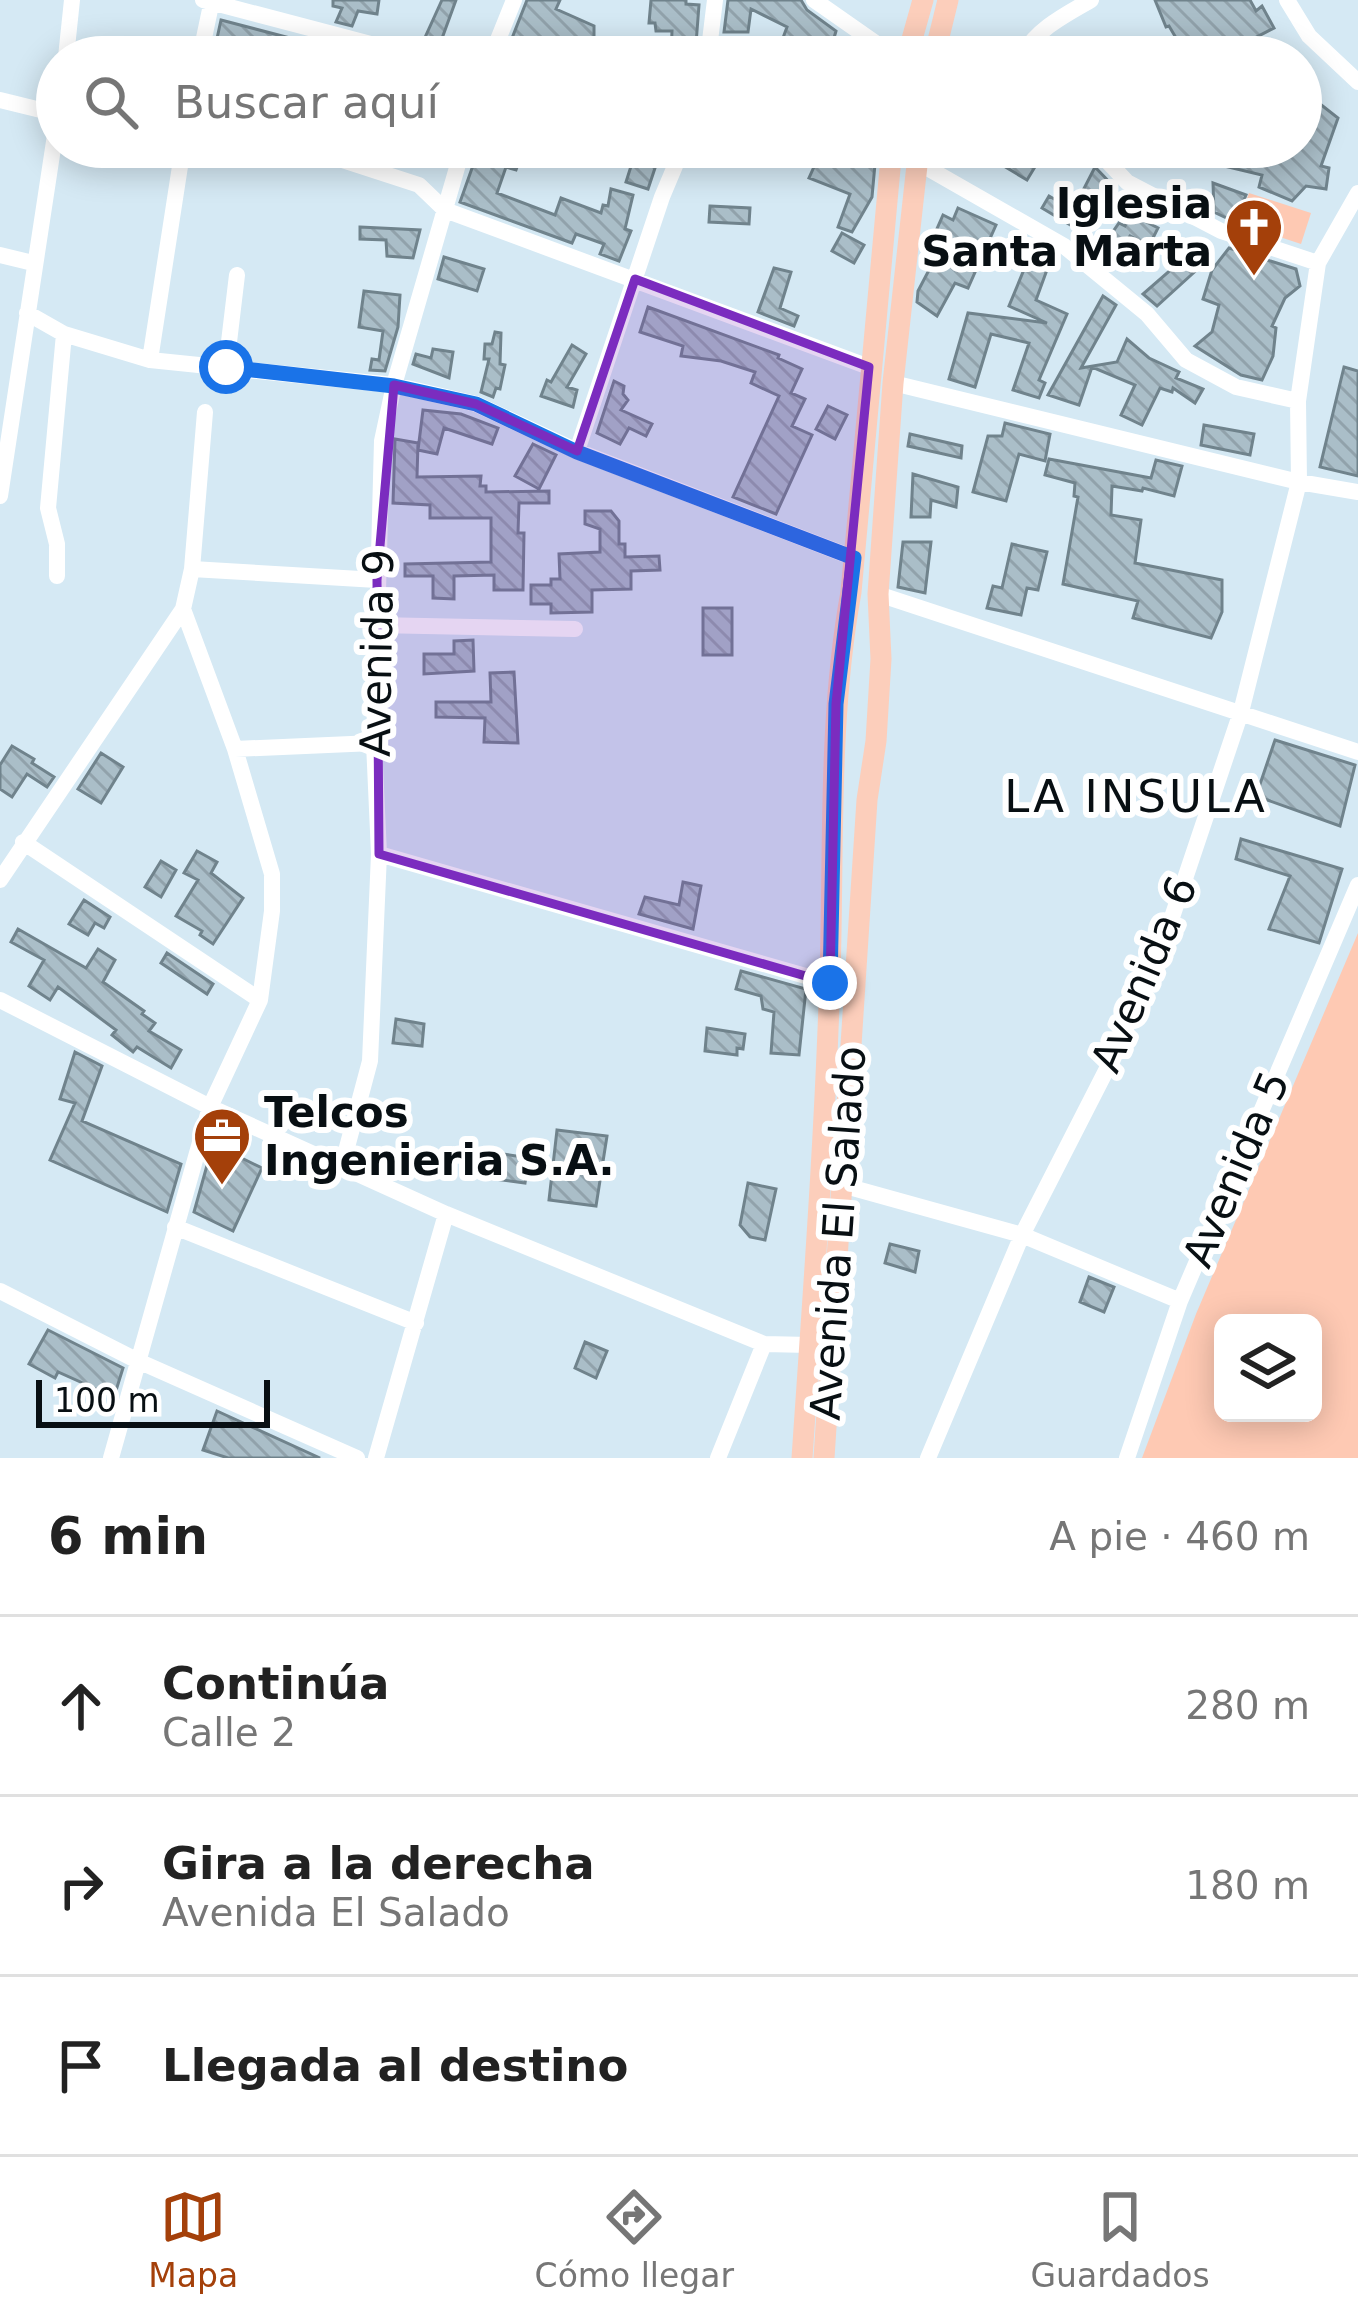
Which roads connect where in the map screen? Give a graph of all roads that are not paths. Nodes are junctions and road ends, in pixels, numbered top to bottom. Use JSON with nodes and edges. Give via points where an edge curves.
{"nodes":[{"id":1,"x":72,"y":0,"type":"edge"},
{"id":2,"x":514,"y":0,"type":"edge"},
{"id":3,"x":715,"y":0,"type":"edge"},
{"id":4,"x":814,"y":0,"type":"edge"},
{"id":5,"x":923,"y":0,"type":"edge"},
{"id":6,"x":948,"y":0,"type":"edge"},
{"id":7,"x":1091,"y":0,"type":"edge"},
{"id":8,"x":1287,"y":0,"type":"edge"},
{"id":9,"x":208,"y":1,"type":"edge"},
{"id":10,"x":68,"y":36,"type":"edge"},
{"id":11,"x":203,"y":36,"type":"edge"},
{"id":12,"x":340,"y":36,"type":"edge"},
{"id":13,"x":499,"y":36,"type":"edge"},
{"id":14,"x":711,"y":36,"type":"edge"},
{"id":15,"x":866,"y":36,"type":"edge"},
{"id":16,"x":912,"y":36,"type":"edge"},
{"id":17,"x":939,"y":36,"type":"edge"},
{"id":18,"x":1037,"y":36,"type":"edge"},
{"id":19,"x":1310,"y":36,"type":"edge"},
{"id":20,"x":1322,"y":48,"type":"edge"},
{"id":21,"x":1358,"y":82,"type":"edge"},
{"id":22,"x":0,"y":100,"type":"edge"},
{"id":23,"x":36,"y":111,"type":"edge"},
{"id":24,"x":49,"y":168,"type":"edge"},
{"id":25,"x":180,"y":168,"type":"edge"},
{"id":26,"x":367,"y":168,"type":"edge"},
{"id":27,"x":457,"y":168,"type":"edge"},
{"id":28,"x":675,"y":168,"type":"edge"},
{"id":29,"x":890,"y":168,"type":"edge"},
{"id":30,"x":917,"y":168,"type":"edge"},
{"id":31,"x":939,"y":168,"type":"edge"},
{"id":32,"x":1114,"y":168,"type":"edge"},
{"id":33,"x":1358,"y":193,"type":"edge"},
{"id":34,"x":445,"y":210,"type":"junction"},
{"id":35,"x":0,"y":255,"type":"edge"},
{"id":36,"x":34,"y":263,"type":"junction"},
{"id":37,"x":1318,"y":263,"type":"junction"},
{"id":38,"x":237,"y":275,"type":"dead end"},
{"id":39,"x":635,"y":279,"type":"junction"},
{"id":40,"x":27,"y":313,"type":"junction"},
{"id":41,"x":64,"y":334,"type":"junction"},
{"id":42,"x":150,"y":360,"type":"junction"},
{"id":43,"x":226,"y":367,"type":"junction"},
{"id":44,"x":869,"y":367,"type":"junction"},
{"id":45,"x":893,"y":383,"type":"junction"},
{"id":46,"x":8,"y":386,"type":"edge"},
{"id":47,"x":394,"y":386,"type":"junction"},
{"id":48,"x":1298,"y":401,"type":"junction"},
{"id":49,"x":205,"y":412,"type":"dead end"},
{"id":50,"x":577,"y":452,"type":"junction"},
{"id":51,"x":1299,"y":482,"type":"junction"},
{"id":52,"x":1358,"y":492,"type":"edge"},
{"id":53,"x":0,"y":496,"type":"edge"},
{"id":54,"x":854,"y":558,"type":"junction"},
{"id":55,"x":192,"y":569,"type":"junction"},
{"id":56,"x":57,"y":576,"type":"dead end"},
{"id":57,"x":376,"y":580,"type":"junction"},
{"id":58,"x":878,"y":594,"type":"junction"},
{"id":59,"x":183,"y":609,"type":"junction"},
{"id":60,"x":376,"y":625,"type":"junction"},
{"id":61,"x":575,"y":629,"type":"dead end"},
{"id":62,"x":1241,"y":712,"type":"junction"},
{"id":63,"x":374,"y":743,"type":"junction"},
{"id":64,"x":235,"y":749,"type":"junction"},
{"id":65,"x":1358,"y":752,"type":"edge"},
{"id":66,"x":23,"y":842,"type":"junction"},
{"id":67,"x":379,"y":854,"type":"junction"},
{"id":68,"x":0,"y":880,"type":"edge"},
{"id":69,"x":1358,"y":885,"type":"edge"},
{"id":70,"x":830,"y":983,"type":"junction"},
{"id":71,"x":0,"y":1000,"type":"edge"},
{"id":72,"x":260,"y":1000,"type":"junction"},
{"id":73,"x":210,"y":1107,"type":"junction"},
{"id":74,"x":342,"y":1166,"type":"junction"},
{"id":75,"x":842,"y":1185,"type":"junction"},
{"id":76,"x":446,"y":1214,"type":"junction"},
{"id":77,"x":176,"y":1227,"type":"junction"},
{"id":78,"x":1022,"y":1235,"type":"junction"},
{"id":79,"x":0,"y":1292,"type":"edge"},
{"id":80,"x":1180,"y":1301,"type":"junction"},
{"id":81,"x":416,"y":1323,"type":"junction"},
{"id":82,"x":764,"y":1344,"type":"junction"},
{"id":83,"x":810,"y":1346,"type":"junction"},
{"id":84,"x":138,"y":1361,"type":"junction"},
{"id":85,"x":111,"y":1458,"type":"edge"},
{"id":86,"x":357,"y":1458,"type":"edge"},
{"id":87,"x":376,"y":1458,"type":"edge"},
{"id":88,"x":718,"y":1458,"type":"edge"},
{"id":89,"x":802,"y":1458,"type":"edge"},
{"id":90,"x":824,"y":1458,"type":"edge"},
{"id":91,"x":928,"y":1458,"type":"edge"},
{"id":92,"x":1127,"y":1458,"type":"edge"}],
"edges":[{"from":1,"to":10,"type":"street"},
{"from":2,"to":13,"type":"street"},
{"from":3,"to":14,"type":"street"},
{"from":4,"to":15,"type":"street"},
{"from":5,"to":16,"type":"main road"},
{"from":6,"to":17,"type":"main road"},
{"from":7,"to":18,"type":"street"},
{"from":8,"to":19,"type":"street"},
{"from":9,"to":11,"type":"street"},
{"from":9,"to":12,"type":"street"},
{"from":20,"to":21,"type":"street"},
{"from":22,"to":23,"type":"street"},
{"from":24,"to":36,"type":"street"},
{"from":25,"to":42,"type":"street"},
{"from":26,"to":34,"type":"street","via":[[419,185]]},
{"from":27,"to":34,"type":"street","name":"Avenida 9"},
{"from":28,"to":39,"type":"street"},
{"from":29,"to":44,"type":"main road","name":"Avenida El Salado"},
{"from":30,"to":45,"type":"main road","name":"Avenida El Salado"},
{"from":31,"to":48,"type":"street","via":[[1064,246],[1147,314],[1186,360],[1236,386]]},
{"from":32,"to":37,"type":"street","via":[[1221,232]]},
{"from":33,"to":37,"type":"street","name":"Avenida 6"},
{"from":34,"to":39,"type":"street"},
{"from":34,"to":47,"type":"street","name":"Avenida 9"},
{"from":35,"to":36,"type":"street"},
{"from":36,"to":40,"type":"street"},
{"from":37,"to":48,"type":"street","name":"Avenida 6"},
{"from":38,"to":43,"type":"street"},
{"from":39,"to":44,"type":"street"},
{"from":39,"to":50,"type":"street"},
{"from":40,"to":41,"type":"street"},
{"from":40,"to":46,"type":"street"},
{"from":41,"to":42,"type":"street"},
{"from":41,"to":56,"type":"street","via":[[48,508]]},
{"from":42,"to":43,"type":"street"},
{"from":43,"to":47,"type":"street"},
{"from":44,"to":54,"type":"main road","name":"Avenida El Salado"},
{"from":45,"to":51,"type":"street"},
{"from":45,"to":58,"type":"main road","name":"Avenida El Salado"},
{"from":46,"to":53,"type":"street"},
{"from":47,"to":50,"type":"street","via":[[476,404]]},
{"from":47,"to":57,"type":"street","name":"Avenida 9","via":[[382,441]]},
{"from":48,"to":51,"type":"street","name":"Avenida 6"},
{"from":49,"to":55,"type":"street"},
{"from":50,"to":54,"type":"street"},
{"from":51,"to":52,"type":"street"},
{"from":51,"to":62,"type":"street","name":"Avenida 6"},
{"from":54,"to":70,"type":"main road","name":"Avenida El Salado","via":[[836,704]]},
{"from":55,"to":57,"type":"street"},
{"from":55,"to":59,"type":"street"},
{"from":57,"to":60,"type":"street","name":"Avenida 9"},
{"from":58,"to":62,"type":"street"},
{"from":58,"to":75,"type":"main road","name":"Avenida El Salado","via":[[876,741]]},
{"from":59,"to":64,"type":"street"},
{"from":59,"to":66,"type":"street"},
{"from":60,"to":61,"type":"street"},
{"from":60,"to":63,"type":"street","name":"Avenida 9"},
{"from":62,"to":65,"type":"street"},
{"from":62,"to":78,"type":"street","name":"Avenida 6","via":[[1162,947]]},
{"from":63,"to":64,"type":"street"},
{"from":63,"to":67,"type":"street","name":"Avenida 9"},
{"from":64,"to":72,"type":"street","via":[[272,874]]},
{"from":66,"to":68,"type":"street"},
{"from":66,"to":72,"type":"street"},
{"from":67,"to":70,"type":"street"},
{"from":67,"to":74,"type":"street","name":"Avenida 9","via":[[370,1061]]},
{"from":69,"to":80,"type":"street","name":"Avenida 5"},
{"from":70,"to":83,"type":"main road","name":"Avenida El Salado"},
{"from":71,"to":73,"type":"street"},
{"from":72,"to":73,"type":"street"},
{"from":73,"to":74,"type":"street"},
{"from":73,"to":77,"type":"street"},
{"from":74,"to":76,"type":"street"},
{"from":75,"to":78,"type":"street"},
{"from":75,"to":90,"type":"main road","name":"Avenida El Salado"},
{"from":76,"to":81,"type":"street"},
{"from":76,"to":82,"type":"street"},
{"from":77,"to":81,"type":"street"},
{"from":77,"to":84,"type":"street"},
{"from":78,"to":80,"type":"street"},
{"from":78,"to":91,"type":"street","name":"Avenida 6"},
{"from":79,"to":84,"type":"street"},
{"from":80,"to":92,"type":"street","name":"Avenida 5"},
{"from":81,"to":87,"type":"street"},
{"from":82,"to":83,"type":"street"},
{"from":82,"to":88,"type":"street"},
{"from":83,"to":89,"type":"main road","name":"Avenida El Salado"},
{"from":84,"to":85,"type":"street"},
{"from":84,"to":86,"type":"street"}]}
